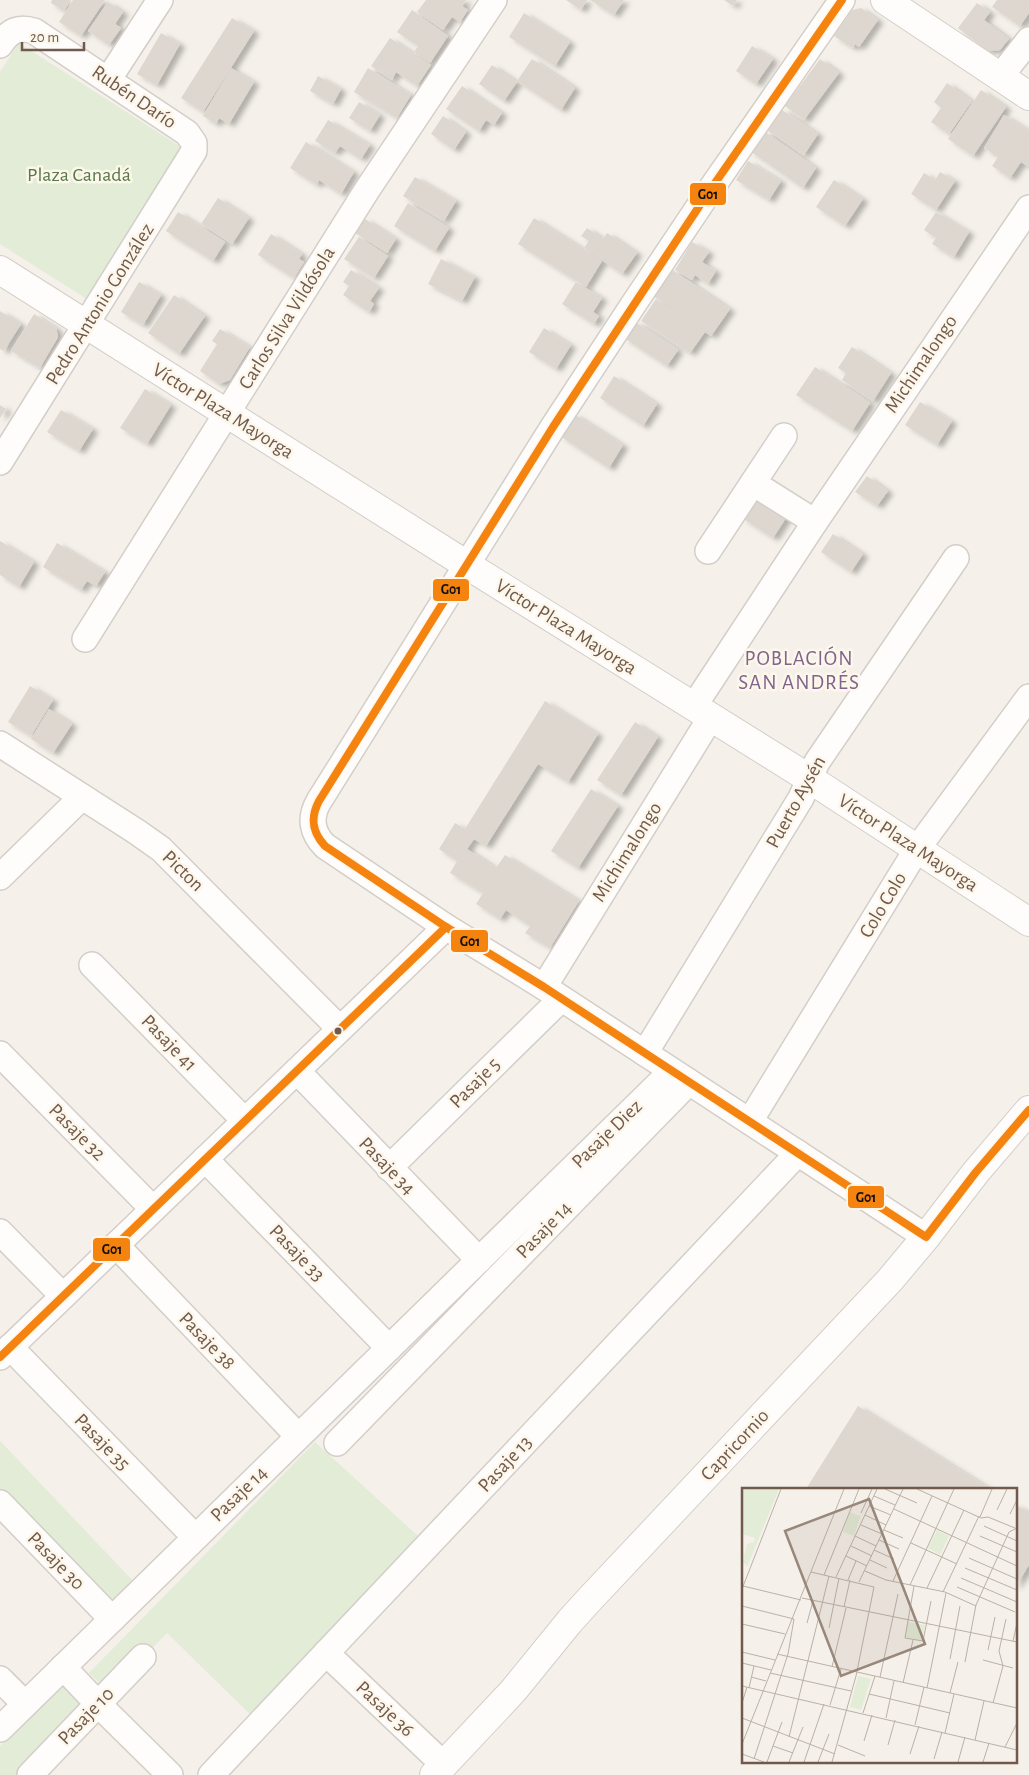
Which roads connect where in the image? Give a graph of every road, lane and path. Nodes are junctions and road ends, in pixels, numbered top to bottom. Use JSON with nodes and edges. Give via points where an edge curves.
{"nodes":[{"id":1,"x":160,"y":0,"type":"edge"},
{"id":2,"x":494,"y":0,"type":"edge"},
{"id":3,"x":842,"y":0,"type":"edge"},
{"id":4,"x":885,"y":0,"type":"edge"},
{"id":5,"x":9,"y":37,"type":"edge"},
{"id":6,"x":1029,"y":40,"type":"edge"},
{"id":7,"x":1000,"y":77,"type":"junction"},
{"id":8,"x":108,"y":80,"type":"junction"},
{"id":9,"x":1029,"y":96,"type":"edge"},
{"id":10,"x":194,"y":143,"type":"joint"},
{"id":11,"x":1029,"y":208,"type":"edge"},
{"id":12,"x":0,"y":270,"type":"edge"},
{"id":13,"x":87,"y":324,"type":"junction"},
{"id":14,"x":227,"y":413,"type":"junction"},
{"id":15,"x":784,"y":436,"type":"dead end"},
{"id":16,"x":0,"y":462,"type":"edge"},
{"id":17,"x":753,"y":483,"type":"junction"},
{"id":18,"x":815,"y":522,"type":"junction"},
{"id":19,"x":708,"y":551,"type":"dead end"},
{"id":20,"x":956,"y":558,"type":"dead end"},
{"id":21,"x":467,"y":565,"type":"junction"},
{"id":22,"x":85,"y":640,"type":"dead end"},
{"id":23,"x":1029,"y":697,"type":"edge"},
{"id":24,"x":703,"y":712,"type":"junction"},
{"id":25,"x":0,"y":744,"type":"edge"},
{"id":26,"x":810,"y":779,"type":"junction"},
{"id":27,"x":82,"y":797,"type":"junction"},
{"id":28,"x":917,"y":849,"type":"junction"},
{"id":29,"x":0,"y":877,"type":"edge"},
{"id":30,"x":1027,"y":915,"type":"edge"},
{"id":31,"x":446,"y":927,"type":"junction"},
{"id":32,"x":92,"y":965,"type":"dead end"},
{"id":33,"x":552,"y":993,"type":"junction"},
{"id":34,"x":340,"y":1029,"type":"junction"},
{"id":35,"x":645,"y":1053,"type":"junction"},
{"id":36,"x":0,"y":1054,"type":"edge"},
{"id":37,"x":297,"y":1071,"type":"junction"},
{"id":38,"x":680,"y":1076,"type":"junction"},
{"id":39,"x":1029,"y":1110,"type":"edge"},
{"id":40,"x":245,"y":1121,"type":"junction"},
{"id":41,"x":750,"y":1121,"type":"junction"},
{"id":42,"x":798,"y":1153,"type":"junction"},
{"id":43,"x":205,"y":1159,"type":"junction"},
{"id":44,"x":389,"y":1168,"type":"junction"},
{"id":45,"x":153,"y":1209,"type":"junction"},
{"id":46,"x":0,"y":1232,"type":"edge"},
{"id":47,"x":926,"y":1237,"type":"junction"},
{"id":48,"x":116,"y":1245,"type":"junction"},
{"id":49,"x":479,"y":1260,"type":"junction"},
{"id":50,"x":63,"y":1296,"type":"junction"},
{"id":51,"x":389,"y":1348,"type":"junction"},
{"id":52,"x":5,"y":1352,"type":"edge"},
{"id":53,"x":298,"y":1436,"type":"junction"},
{"id":54,"x":337,"y":1443,"type":"dead end"},
{"id":55,"x":0,"y":1503,"type":"edge"},
{"id":56,"x":195,"y":1538,"type":"junction"},
{"id":57,"x":112,"y":1619,"type":"junction"},
{"id":58,"x":326,"y":1653,"type":"junction"},
{"id":59,"x":143,"y":1657,"type":"dead end"},
{"id":60,"x":63,"y":1667,"type":"junction"},
{"id":61,"x":0,"y":1679,"type":"edge"},
{"id":62,"x":25,"y":1704,"type":"junction"},
{"id":63,"x":98,"y":1704,"type":"junction"},
{"id":64,"x":0,"y":1728,"type":"edge"},
{"id":65,"x":439,"y":1770,"type":"edge"},
{"id":66,"x":30,"y":1775,"type":"edge"},
{"id":67,"x":170,"y":1775,"type":"edge"},
{"id":68,"x":211,"y":1775,"type":"edge"}],
"edges":[{"from":1,"to":8,"type":"street"},
{"from":2,"to":14,"type":"street","name":"Carlos Silva Vildósola","via":[[367,190]]},
{"from":3,"to":21,"type":"street","via":[[638,297]]},
{"from":4,"to":7,"type":"street"},
{"from":5,"to":8,"type":"street","name":"Rubén Darío","via":[[26,28],[34,31]]},
{"from":6,"to":7,"type":"street"},
{"from":7,"to":9,"type":"street"},
{"from":8,"to":10,"type":"street","name":"Rubén Darío","via":[[187,133]]},
{"from":10,"to":13,"type":"street","name":"Pedro Antonio González","via":[[192,156]]},
{"from":11,"to":18,"type":"street","name":"Michimalongo"},
{"from":12,"to":13,"type":"street","name":"Víctor Plaza Mayorga"},
{"from":13,"to":14,"type":"street","name":"Víctor Plaza Mayorga"},
{"from":13,"to":16,"type":"street","name":"Pedro Antonio González"},
{"from":14,"to":21,"type":"street","name":"Víctor Plaza Mayorga"},
{"from":14,"to":22,"type":"street","name":"Carlos Silva Vildósola"},
{"from":15,"to":17,"type":"street"},
{"from":17,"to":18,"type":"street"},
{"from":17,"to":19,"type":"street"},
{"from":18,"to":24,"type":"street","name":"Michimalongo"},
{"from":20,"to":26,"type":"street","name":"Puerto Aysén","via":[[817,762]]},
{"from":21,"to":24,"type":"street","name":"Víctor Plaza Mayorga"},
{"from":21,"to":31,"type":"street","via":[[312,817],[315,833],[325,846]]},
{"from":23,"to":28,"type":"street","name":"Colo Colo"},
{"from":24,"to":26,"type":"street","name":"Víctor Plaza Mayorga"},
{"from":24,"to":33,"type":"street","name":"Michimalongo"},
{"from":25,"to":27,"type":"street","name":"Picton"},
{"from":26,"to":28,"type":"street","name":"Víctor Plaza Mayorga"},
{"from":26,"to":35,"type":"street","name":"Puerto Aysén"},
{"from":27,"to":29,"type":"street"},
{"from":27,"to":34,"type":"street","name":"Picton","via":[[161,849]]},
{"from":28,"to":30,"type":"street","name":"Víctor Plaza Mayorga"},
{"from":28,"to":41,"type":"street","name":"Colo Colo"},
{"from":31,"to":33,"type":"street"},
{"from":31,"to":34,"type":"street"},
{"from":32,"to":40,"type":"street","name":"Pasaje 41"},
{"from":33,"to":35,"type":"street"},
{"from":33,"to":44,"type":"street","name":"Pasaje 5"},
{"from":34,"to":37,"type":"street"},
{"from":35,"to":38,"type":"street"},
{"from":36,"to":45,"type":"street","name":"Pasaje 32"},
{"from":37,"to":40,"type":"street"},
{"from":37,"to":44,"type":"street","name":"Pasaje 34"},
{"from":38,"to":41,"type":"street"},
{"from":38,"to":49,"type":"street","name":"Pasaje Diez"},
{"from":38,"to":54,"type":"street","name":"Pasaje 14"},
{"from":39,"to":47,"type":"street","name":"Capricornio"},
{"from":40,"to":43,"type":"street"},
{"from":41,"to":42,"type":"street"},
{"from":42,"to":47,"type":"street"},
{"from":42,"to":58,"type":"street","name":"Pasaje 13"},
{"from":43,"to":45,"type":"street"},
{"from":43,"to":51,"type":"street","name":"Pasaje 33"},
{"from":44,"to":49,"type":"street","name":"Pasaje 34"},
{"from":45,"to":48,"type":"street"},
{"from":46,"to":50,"type":"street"},
{"from":47,"to":65,"type":"street","name":"Capricornio","via":[[890,1280],[589,1600],[513,1691]]},
{"from":48,"to":50,"type":"street"},
{"from":48,"to":53,"type":"street","name":"Pasaje 38"},
{"from":49,"to":51,"type":"street","name":"Pasaje 14"},
{"from":50,"to":52,"type":"street"},
{"from":51,"to":53,"type":"street","name":"Pasaje 14"},
{"from":52,"to":56,"type":"street","name":"Pasaje 35"},
{"from":53,"to":56,"type":"street","name":"Pasaje 14"},
{"from":55,"to":57,"type":"street","name":"Pasaje 30"},
{"from":56,"to":57,"type":"street","name":"Pasaje 14"},
{"from":57,"to":60,"type":"street","name":"Pasaje 14"},
{"from":58,"to":65,"type":"street","name":"Pasaje 36"},
{"from":58,"to":68,"type":"street","name":"Pasaje 13"},
{"from":59,"to":63,"type":"street","name":"Pasaje 10"},
{"from":60,"to":62,"type":"street","name":"Pasaje 14"},
{"from":60,"to":63,"type":"street"},
{"from":61,"to":62,"type":"street"},
{"from":62,"to":64,"type":"street","name":"Pasaje 14"},
{"from":63,"to":66,"type":"street","name":"Pasaje 10"},
{"from":63,"to":67,"type":"street"}]}
